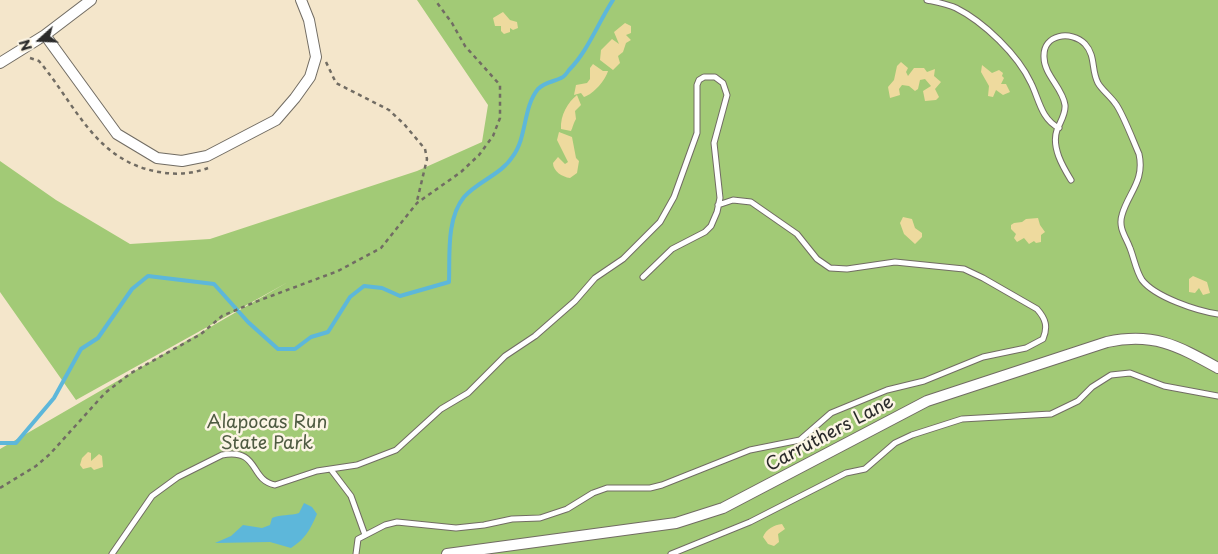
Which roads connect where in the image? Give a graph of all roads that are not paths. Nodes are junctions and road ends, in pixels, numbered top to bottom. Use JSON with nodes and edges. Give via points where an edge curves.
{"nodes":[{"id":1,"x":91,"y":0,"type":"edge"},
{"id":2,"x":301,"y":0,"type":"edge"},
{"id":3,"x":927,"y":0,"type":"edge"},
{"id":4,"x":45,"y":35,"type":"junction"},
{"id":5,"x":0,"y":64,"type":"edge"},
{"id":6,"x":1059,"y":128,"type":"junction"},
{"id":7,"x":1071,"y":180,"type":"dead end"},
{"id":8,"x":718,"y":205,"type":"junction"},
{"id":9,"x":644,"y":277,"type":"dead end"},
{"id":10,"x":1218,"y":314,"type":"edge"},
{"id":11,"x":1218,"y":368,"type":"edge"},
{"id":12,"x":1218,"y":396,"type":"edge"},
{"id":13,"x":332,"y":471,"type":"junction"},
{"id":14,"x":365,"y":535,"type":"junction"},
{"id":15,"x":112,"y":554,"type":"edge"},
{"id":16,"x":356,"y":554,"type":"edge"},
{"id":17,"x":448,"y":554,"type":"edge"},
{"id":18,"x":671,"y":554,"type":"edge"}],
"edges":[{"from":1,"to":4,"type":"street"},
{"from":2,"to":4,"type":"street","via":[[309,20],[316,57],[310,77],[295,98],[276,120],[207,156],[182,161],[157,158],[117,134]]},
{"from":3,"to":6,"type":"lane","via":[[957,8],[1006,46],[1031,83],[1042,110]]},
{"from":4,"to":5,"type":"street"},
{"from":6,"to":7,"type":"lane","via":[[1056,139],[1060,160]]},
{"from":6,"to":10,"type":"lane","via":[[1065,106],[1045,65],[1044,54],[1046,46],[1055,38],[1072,35],[1091,52],[1096,80],[1118,107],[1138,154],[1138,182],[1120,222],[1141,278],[1156,291],[1187,306]]},
{"from":8,"to":9,"type":"lane","via":[[711,226],[705,232],[672,249]]},
{"from":8,"to":13,"type":"lane","via":[[714,143],[727,95],[719,79],[710,76],[699,80],[697,85],[697,133],[674,197],[654,227],[623,259],[595,278],[575,301],[505,356],[468,392],[442,409],[404,444],[374,459]]},
{"from":8,"to":14,"type":"lane","via":[[733,200],[751,202],[797,234],[817,259],[830,268],[847,269],[895,262],[950,266],[974,273],[1037,309],[1046,325],[1043,339],[1026,348],[983,357],[924,381],[887,390],[830,413],[800,440],[750,450],[662,485],[606,488],[567,509],[540,518],[456,528],[397,522],[385,524]]},
{"from":11,"to":17,"type":"street","name":"Carruthers Lane","via":[[1163,341],[1129,338],[1107,342],[927,401],[723,508],[676,523]]},
{"from":12,"to":18,"type":"lane","via":[[1164,386],[1130,373],[1111,375],[1078,401],[1051,414],[962,419],[912,435],[895,443],[865,469],[846,473],[750,522]]},
{"from":13,"to":14,"type":"lane","via":[[351,496]]},
{"from":13,"to":15,"type":"lane","via":[[317,471],[275,485],[261,478],[253,462],[247,458],[222,454],[178,477],[152,496]]},
{"from":14,"to":16,"type":"lane","via":[[358,539]]}]}
